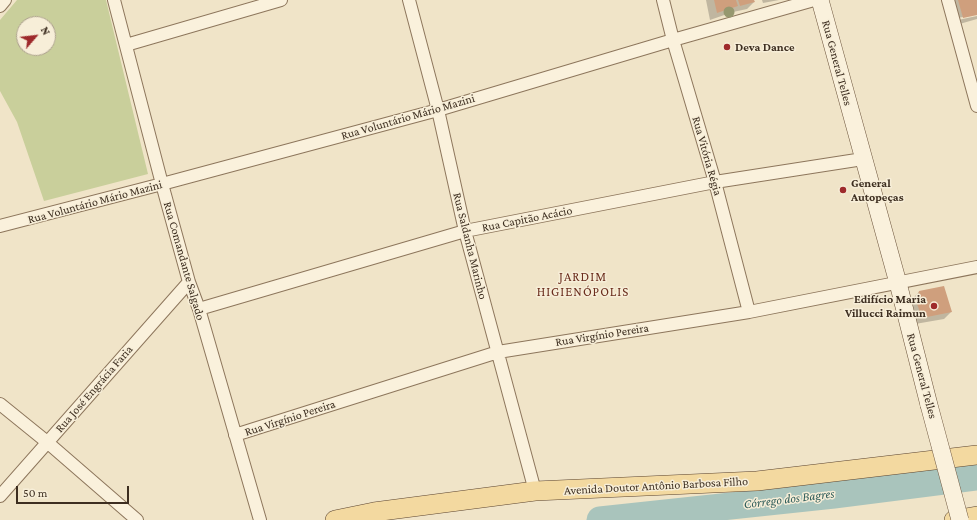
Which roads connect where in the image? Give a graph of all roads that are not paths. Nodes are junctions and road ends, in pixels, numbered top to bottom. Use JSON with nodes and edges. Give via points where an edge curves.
{"nodes":[{"id":1,"x":5,"y":0,"type":"edge"},
{"id":2,"x":114,"y":0,"type":"edge"},
{"id":3,"x":281,"y":0,"type":"edge"},
{"id":4,"x":409,"y":0,"type":"edge"},
{"id":5,"x":663,"y":0,"type":"edge"},
{"id":6,"x":814,"y":0,"type":"edge"},
{"id":7,"x":820,"y":0,"type":"edge"},
{"id":8,"x":948,"y":0,"type":"edge"},
{"id":9,"x":0,"y":6,"type":"edge"},
{"id":10,"x":673,"y":40,"type":"junction"},
{"id":11,"x":126,"y":45,"type":"junction"},
{"id":12,"x":977,"y":106,"type":"edge"},
{"id":13,"x":438,"y":110,"type":"junction"},
{"id":14,"x":863,"y":159,"type":"junction"},
{"id":15,"x":715,"y":182,"type":"junction"},
{"id":16,"x":162,"y":184,"type":"junction"},
{"id":17,"x":0,"y":226,"type":"edge"},
{"id":18,"x":465,"y":230,"type":"junction"},
{"id":19,"x":977,"y":267,"type":"edge"},
{"id":20,"x":189,"y":282,"type":"junction"},
{"id":21,"x":898,"y":283,"type":"junction"},
{"id":22,"x":199,"y":309,"type":"junction"},
{"id":23,"x":749,"y":312,"type":"junction"},
{"id":24,"x":498,"y":352,"type":"junction"},
{"id":25,"x":0,"y":404,"type":"edge"},
{"id":26,"x":235,"y":435,"type":"junction"},
{"id":27,"x":47,"y":442,"type":"junction"},
{"id":28,"x":977,"y":455,"type":"edge"},
{"id":29,"x":535,"y":491,"type":"junction"},
{"id":30,"x":0,"y":496,"type":"edge"},
{"id":31,"x":977,"y":516,"type":"edge"},
{"id":32,"x":137,"y":520,"type":"edge"},
{"id":33,"x":260,"y":520,"type":"edge"},
{"id":34,"x":335,"y":520,"type":"edge"},
{"id":35,"x":954,"y":520,"type":"edge"},
{"id":36,"x":960,"y":520,"type":"edge"}],
"edges":[{"from":1,"to":9,"type":"street"},
{"from":2,"to":11,"type":"street","name":"Rua Comandante Salgado"},
{"from":3,"to":11,"type":"street"},
{"from":4,"to":13,"type":"street","name":"Rua Saldanha Marinho"},
{"from":5,"to":10,"type":"street","name":"Rua Vitória Régia"},
{"from":6,"to":10,"type":"street","name":"Rua Voluntário Mário Mazini"},
{"from":7,"to":14,"type":"street","name":"Rua General Telles"},
{"from":8,"to":12,"type":"street"},
{"from":10,"to":13,"type":"street","name":"Rua Voluntário Mário Mazini"},
{"from":10,"to":15,"type":"street","name":"Rua Vitória Régia"},
{"from":11,"to":16,"type":"street","name":"Rua Comandante Salgado"},
{"from":13,"to":16,"type":"street","name":"Rua Voluntário Mário Mazini"},
{"from":13,"to":18,"type":"street","name":"Rua Saldanha Marinho"},
{"from":14,"to":15,"type":"street","name":"Rua Capitão Acácio"},
{"from":14,"to":21,"type":"street","name":"Rua General Telles"},
{"from":15,"to":18,"type":"street","name":"Rua Capitão Acácio"},
{"from":15,"to":23,"type":"street","name":"Rua Vitória Régia"},
{"from":16,"to":17,"type":"street","name":"Rua Voluntário Mário Mazini"},
{"from":16,"to":20,"type":"street","name":"Rua Comandante Salgado"},
{"from":18,"to":22,"type":"street","name":"Rua Capitão Acácio"},
{"from":18,"to":24,"type":"street","name":"Rua Saldanha Marinho"},
{"from":19,"to":21,"type":"street","name":"Rua Virgínio Pereira"},
{"from":20,"to":22,"type":"street","name":"Rua Comandante Salgado"},
{"from":20,"to":27,"type":"street","name":"Rua José Engrácia Faria"},
{"from":21,"to":23,"type":"street","name":"Rua Virgínio Pereira"},
{"from":21,"to":36,"type":"street","name":"Rua General Telles","bridge":true},
{"from":22,"to":26,"type":"street","name":"Rua Comandante Salgado"},
{"from":23,"to":24,"type":"street","name":"Rua Virgínio Pereira"},
{"from":24,"to":26,"type":"street","name":"Rua Virgínio Pereira"},
{"from":24,"to":29,"type":"street","name":"Rua Saldanha Marinho"},
{"from":25,"to":27,"type":"street"},
{"from":26,"to":33,"type":"street","name":"Rua Comandante Salgado"},
{"from":27,"to":30,"type":"street","name":"Rua José Engrácia Faria"},
{"from":27,"to":32,"type":"street"},
{"from":28,"to":29,"type":"main road","name":"Avenida Doutor Antônio Barbosa Filho","via":[[757,481]]},
{"from":29,"to":34,"type":"main road","name":"Avenida Doutor Antônio Barbosa Filho","via":[[374,512]]},
{"from":31,"to":35,"type":"main road"}]}
